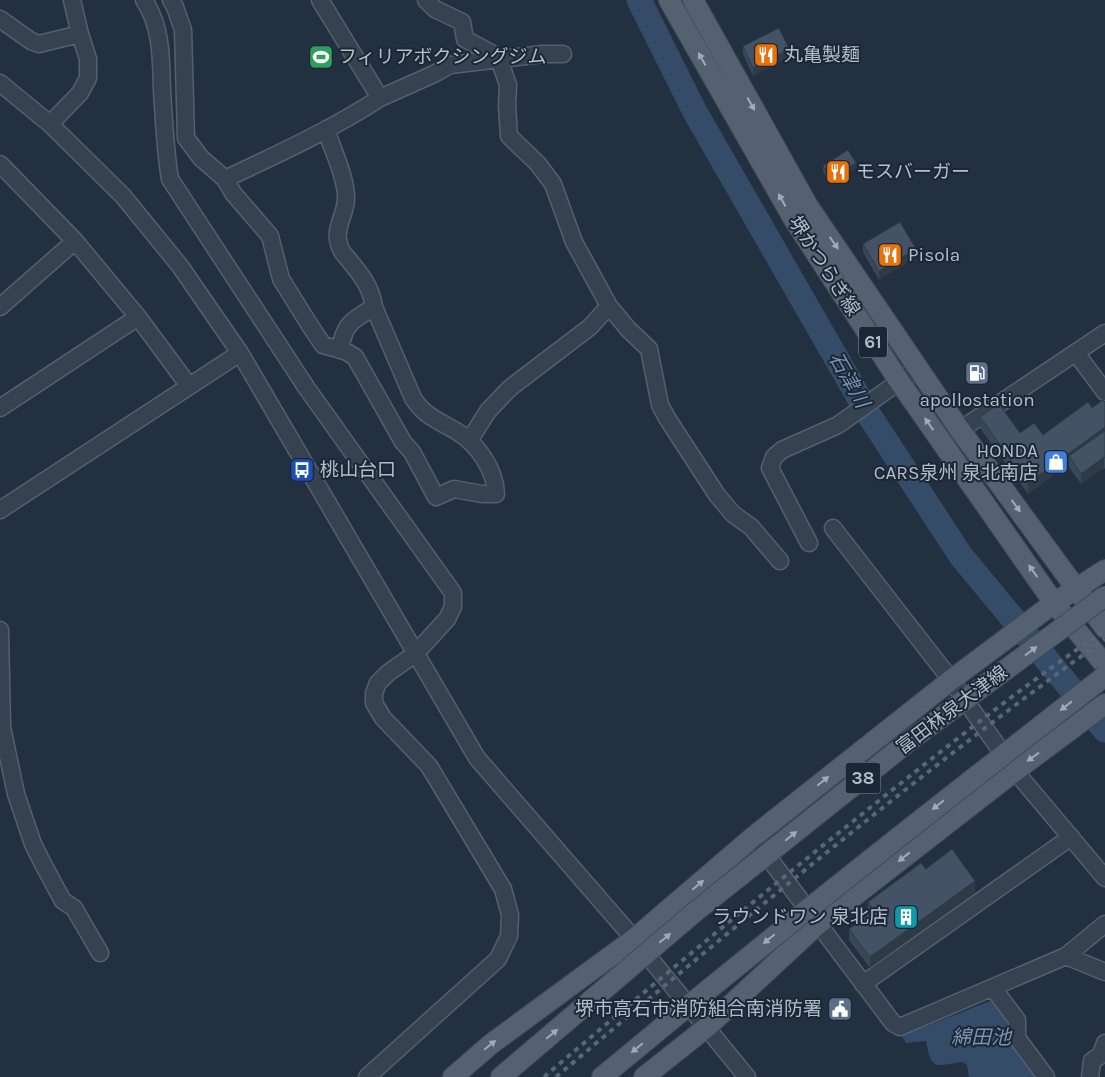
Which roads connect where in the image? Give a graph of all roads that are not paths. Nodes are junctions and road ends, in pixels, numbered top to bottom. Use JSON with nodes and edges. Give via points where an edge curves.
{"nodes":[{"id":1,"x":72,"y":0,"type":"edge"},
{"id":2,"x":144,"y":0,"type":"edge"},
{"id":3,"x":171,"y":0,"type":"edge"},
{"id":4,"x":320,"y":0,"type":"edge"},
{"id":5,"x":426,"y":0,"type":"edge"},
{"id":6,"x":669,"y":0,"type":"edge"},
{"id":7,"x":694,"y":0,"type":"edge"},
{"id":8,"x":0,"y":19,"type":"edge"},
{"id":9,"x":80,"y":34,"type":"junction"},
{"id":10,"x":563,"y":54,"type":"dead end"},
{"id":11,"x":499,"y":59,"type":"junction"},
{"id":12,"x":0,"y":83,"type":"edge"},
{"id":13,"x":380,"y":98,"type":"junction"},
{"id":14,"x":50,"y":124,"type":"junction"},
{"id":15,"x":326,"y":130,"type":"junction"},
{"id":16,"x":2,"y":170,"type":"edge"},
{"id":17,"x":225,"y":179,"type":"junction"},
{"id":18,"x":75,"y":241,"type":"junction"},
{"id":19,"x":609,"y":306,"type":"junction"},
{"id":20,"x":0,"y":307,"type":"edge"},
{"id":21,"x":374,"y":307,"type":"junction"},
{"id":22,"x":138,"y":317,"type":"junction"},
{"id":23,"x":1105,"y":333,"type":"edge"},
{"id":24,"x":340,"y":350,"type":"junction"},
{"id":25,"x":240,"y":353,"type":"junction"},
{"id":26,"x":1076,"y":353,"type":"junction"},
{"id":27,"x":918,"y":368,"type":"junction"},
{"id":28,"x":189,"y":386,"type":"junction"},
{"id":29,"x":892,"y":386,"type":"junction"},
{"id":30,"x":1105,"y":392,"type":"edge"},
{"id":31,"x":0,"y":408,"type":"edge"},
{"id":32,"x":960,"y":430,"type":"junction"},
{"id":33,"x":469,"y":441,"type":"junction"},
{"id":34,"x":0,"y":510,"type":"edge"},
{"id":35,"x":833,"y":528,"type":"dead end"},
{"id":36,"x":809,"y":543,"type":"dead end"},
{"id":37,"x":780,"y":562,"type":"dead end"},
{"id":38,"x":1105,"y":570,"type":"edge"},
{"id":39,"x":1077,"y":589,"type":"junction"},
{"id":40,"x":1105,"y":596,"type":"edge"},
{"id":41,"x":1049,"y":607,"type":"junction"},
{"id":42,"x":1105,"y":628,"type":"edge"},
{"id":43,"x":0,"y":630,"type":"edge"},
{"id":44,"x":414,"y":654,"type":"junction"},
{"id":45,"x":1105,"y":665,"type":"edge"},
{"id":46,"x":1105,"y":676,"type":"edge"},
{"id":47,"x":951,"y":680,"type":"junction"},
{"id":48,"x":1105,"y":704,"type":"edge"},
{"id":49,"x":1015,"y":770,"type":"junction"},
{"id":50,"x":753,"y":837,"type":"junction"},
{"id":51,"x":1071,"y":837,"type":"junction"},
{"id":52,"x":1105,"y":878,"type":"edge"},
{"id":53,"x":818,"y":924,"type":"junction"},
{"id":54,"x":1105,"y":924,"type":"edge"},
{"id":55,"x":634,"y":939,"type":"junction"},
{"id":56,"x":100,"y":953,"type":"dead end"},
{"id":57,"x":1066,"y":956,"type":"junction"},
{"id":58,"x":1105,"y":972,"type":"edge"},
{"id":59,"x":863,"y":984,"type":"junction"},
{"id":60,"x":993,"y":988,"type":"junction"},
{"id":61,"x":707,"y":1027,"type":"junction"},
{"id":62,"x":1105,"y":1043,"type":"edge"},
{"id":63,"x":367,"y":1077,"type":"edge"},
{"id":64,"x":453,"y":1077,"type":"edge"},
{"id":65,"x":501,"y":1077,"type":"edge"},
{"id":66,"x":602,"y":1077,"type":"edge"},
{"id":67,"x":644,"y":1077,"type":"edge"},
{"id":68,"x":747,"y":1077,"type":"edge"},
{"id":69,"x":1046,"y":1077,"type":"edge"},
{"id":70,"x":1090,"y":1077,"type":"edge"}],
"edges":[{"from":1,"to":9,"type":"street"},
{"from":2,"to":44,"type":"street","via":[[156,25],[170,179],[306,387],[452,593],[448,619]]},
{"from":3,"to":17,"type":"street","via":[[183,30],[186,138],[201,158]]},
{"from":4,"to":13,"type":"street"},
{"from":5,"to":11,"type":"street","via":[[435,9],[462,22],[465,39]]},
{"from":29,"to":6,"type":"main road","name":"堺かつらぎ線","number":"61","one_way":true},
{"from":7,"to":27,"type":"main road","name":"堺かつらぎ線","number":"61","one_way":true,"via":[[808,206]]},
{"from":8,"to":9,"type":"street","via":[[39,44]]},
{"from":9,"to":14,"type":"street","via":[[88,59],[88,78],[80,93]]},
{"from":10,"to":11,"type":"street"},
{"from":11,"to":13,"type":"street","via":[[450,65]]},
{"from":11,"to":19,"type":"street","via":[[508,85],[509,136],[553,184],[574,242]]},
{"from":12,"to":14,"type":"street"},
{"from":13,"to":15,"type":"street"},
{"from":14,"to":25,"type":"street","via":[[123,196],[180,266]]},
{"from":15,"to":17,"type":"street"},
{"from":15,"to":21,"type":"street","via":[[346,198],[336,237],[340,248],[372,293]]},
{"from":16,"to":18,"type":"street"},
{"from":17,"to":24,"type":"street","via":[[233,194],[270,236],[281,279],[308,324],[323,345]]},
{"from":18,"to":20,"type":"street"},
{"from":18,"to":22,"type":"street"},
{"from":19,"to":33,"type":"street","via":[[577,338],[510,388],[488,411]]},
{"from":19,"to":37,"type":"street","via":[[649,349],[660,406],[717,495],[733,514],[751,527]]},
{"from":21,"to":24,"type":"street","via":[[353,320],[342,334]]},
{"from":21,"to":33,"type":"street","via":[[421,410]]},
{"from":22,"to":28,"type":"street"},
{"from":22,"to":31,"type":"street"},
{"from":23,"to":26,"type":"street"},
{"from":24,"to":33,"type":"street","via":[[355,357],[436,497],[454,490],[496,494],[496,482],[488,466]]},
{"from":25,"to":28,"type":"street"},
{"from":25,"to":44,"type":"street"},
{"from":26,"to":30,"type":"street"},
{"from":26,"to":32,"type":"street"},
{"from":27,"to":29,"type":"street"},
{"from":27,"to":32,"type":"main road","name":"堺かつらぎ線","number":"61"},
{"from":28,"to":34,"type":"street"},
{"from":29,"to":36,"type":"street","via":[[838,425],[782,450],[774,457],[770,468]]},
{"from":41,"to":29,"type":"main road","name":"堺かつらぎ線","number":"61","one_way":true},
{"from":32,"to":39,"type":"main road","name":"堺かつらぎ線","number":"61","one_way":true},
{"from":35,"to":47,"type":"street"},
{"from":38,"to":39,"type":"main road"},
{"from":39,"to":41,"type":"main road"},
{"from":39,"to":42,"type":"main road","name":"堺かつらぎ線","number":"61"},
{"from":65,"to":40,"type":"main road","name":"富田林泉大津線","number":"38","one_way":true,"bridge":true,"via":[[696,912],[908,742]]},
{"from":41,"to":45,"type":"main road","name":"堺かつらぎ線","number":"61"},
{"from":41,"to":47,"type":"main road"},
{"from":43,"to":56,"type":"street","via":[[2,727],[16,794],[33,844],[47,872],[63,901],[74,908]]},
{"from":44,"to":55,"type":"street","via":[[477,758]]},
{"from":44,"to":63,"type":"street","via":[[378,683],[374,703],[383,718],[429,766],[503,889],[510,915],[509,936],[498,959]]},
{"from":46,"to":66,"type":"main road","one_way":true,"bridge":true,"via":[[779,931]]},
{"from":47,"to":49,"type":"street"},
{"from":50,"to":47,"type":"main road","one_way":true},
{"from":48,"to":49,"type":"main road","one_way":true},
{"from":49,"to":51,"type":"street"},
{"from":49,"to":53,"type":"main road","one_way":true},
{"from":50,"to":53,"type":"street"},
{"from":55,"to":50,"type":"main road","one_way":true},
{"from":51,"to":52,"type":"street"},
{"from":51,"to":59,"type":"street"},
{"from":53,"to":59,"type":"street"},
{"from":53,"to":61,"type":"main road"},
{"from":54,"to":57,"type":"street"},
{"from":55,"to":61,"type":"street"},
{"from":64,"to":55,"type":"main road","one_way":true,"via":[[491,1044]]},
{"from":57,"to":58,"type":"street"},
{"from":57,"to":60,"type":"street"},
{"from":59,"to":60,"type":"street","via":[[893,1023],[900,1027]]},
{"from":60,"to":69,"type":"street","via":[[1017,1020],[1017,1038]]},
{"from":61,"to":67,"type":"main road"},
{"from":61,"to":68,"type":"street"},
{"from":62,"to":70,"type":"street","via":[[1101,1055],[1092,1061]]}]}
